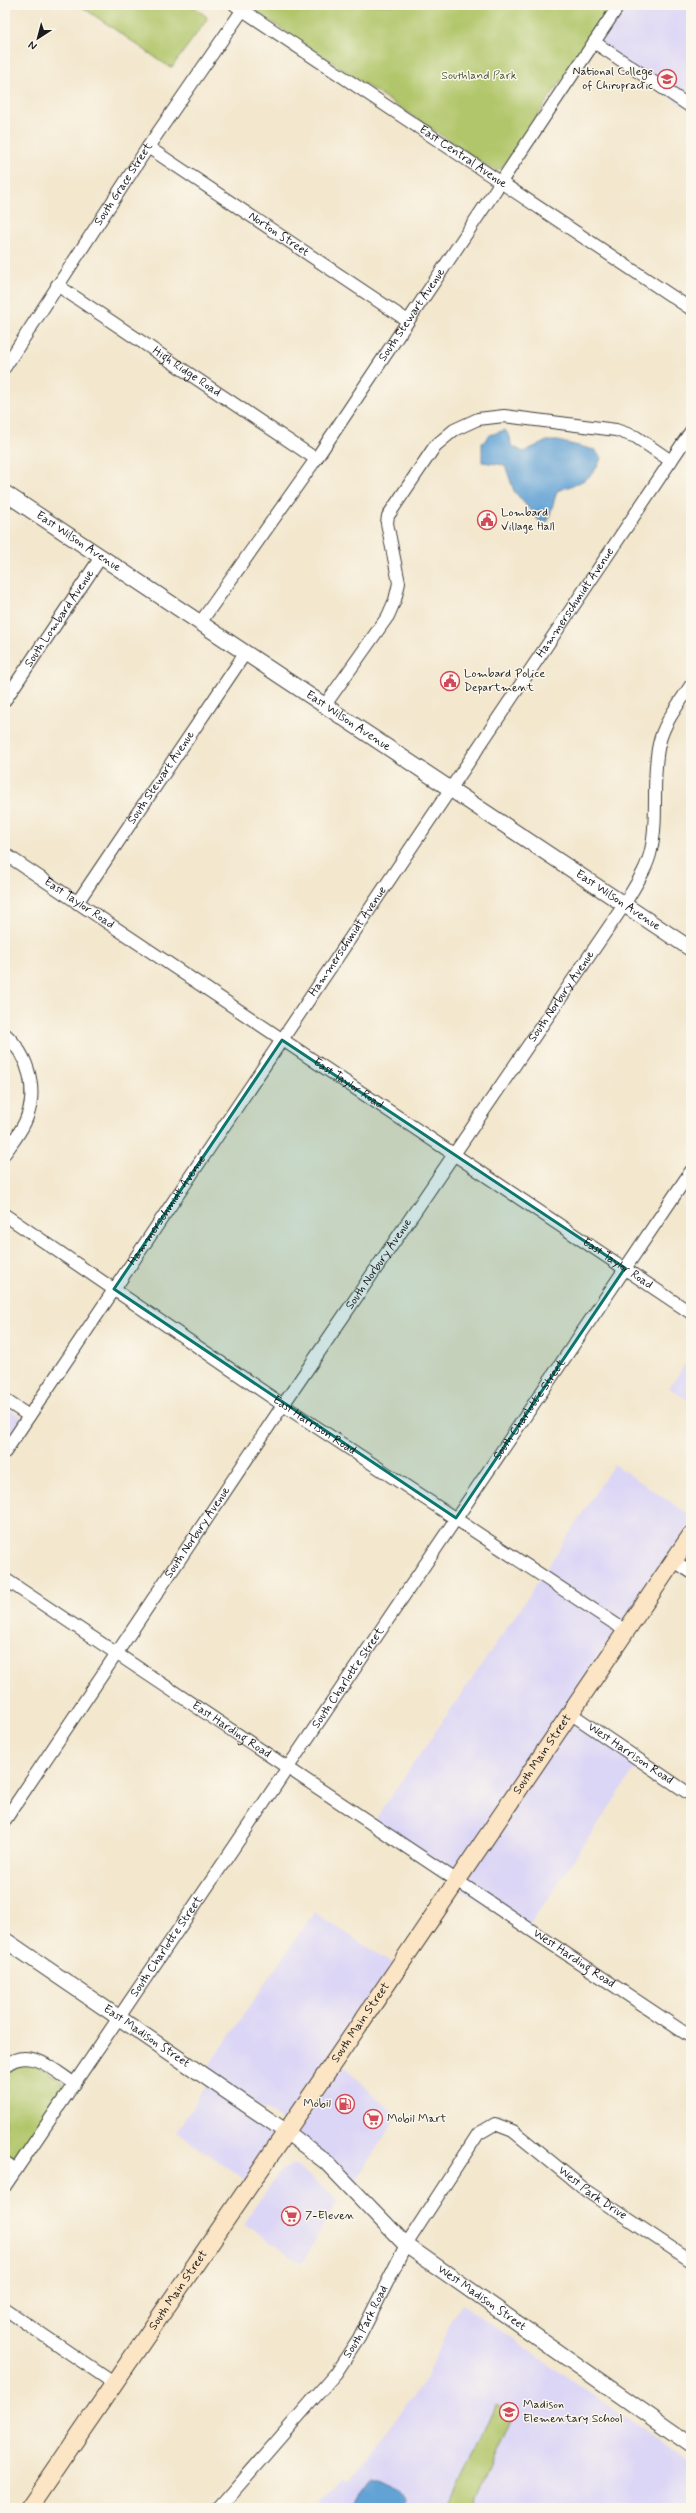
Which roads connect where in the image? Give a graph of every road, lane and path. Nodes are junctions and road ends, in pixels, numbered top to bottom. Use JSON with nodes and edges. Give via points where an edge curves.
{"nodes":[{"id":1,"x":619,"y":5,"type":"edge"},
{"id":2,"x":242,"y":7,"type":"edge"},
{"id":3,"x":594,"y":42,"type":"junction"},
{"id":4,"x":691,"y":106,"type":"edge"},
{"id":5,"x":148,"y":147,"type":"junction"},
{"id":6,"x":500,"y":183,"type":"junction"},
{"id":7,"x":57,"y":285,"type":"junction"},
{"id":8,"x":691,"y":309,"type":"edge"},
{"id":9,"x":408,"y":321,"type":"junction"},
{"id":10,"x":5,"y":367,"type":"edge"},
{"id":11,"x":691,"y":431,"type":"edge"},
{"id":12,"x":316,"y":459,"type":"junction"},
{"id":13,"x":671,"y":461,"type":"junction"},
{"id":14,"x":5,"y":493,"type":"edge"},
{"id":15,"x":101,"y":557,"type":"junction"},
{"id":16,"x":200,"y":623,"type":"junction"},
{"id":17,"x":246,"y":652,"type":"junction"},
{"id":18,"x":691,"y":685,"type":"edge"},
{"id":19,"x":5,"y":700,"type":"edge"},
{"id":20,"x":325,"y":705,"type":"junction"},
{"id":21,"x":451,"y":789,"type":"junction"},
{"id":22,"x":5,"y":854,"type":"edge"},
{"id":23,"x":77,"y":903,"type":"junction"},
{"id":24,"x":624,"y":905,"type":"junction"},
{"id":25,"x":691,"y":949,"type":"edge"},
{"id":26,"x":5,"y":1034,"type":"edge"},
{"id":27,"x":282,"y":1040,"type":"junction"},
{"id":28,"x":5,"y":1153,"type":"edge"},
{"id":29,"x":454,"y":1155,"type":"junction"},
{"id":30,"x":691,"y":1171,"type":"edge"},
{"id":31,"x":5,"y":1215,"type":"edge"},
{"id":32,"x":625,"y":1268,"type":"junction"},
{"id":33,"x":114,"y":1289,"type":"junction"},
{"id":34,"x":691,"y":1313,"type":"edge"},
{"id":35,"x":5,"y":1400,"type":"edge"},
{"id":36,"x":284,"y":1405,"type":"junction"},
{"id":37,"x":29,"y":1416,"type":"junction"},
{"id":38,"x":5,"y":1452,"type":"edge"},
{"id":39,"x":456,"y":1518,"type":"junction"},
{"id":40,"x":691,"y":1535,"type":"edge"},
{"id":41,"x":674,"y":1560,"type":"junction"},
{"id":42,"x":691,"y":1572,"type":"edge"},
{"id":43,"x":5,"y":1579,"type":"edge"},
{"id":44,"x":626,"y":1631,"type":"junction"},
{"id":45,"x":116,"y":1654,"type":"junction"},
{"id":46,"x":570,"y":1713,"type":"junction"},
{"id":47,"x":288,"y":1769,"type":"junction"},
{"id":48,"x":691,"y":1795,"type":"edge"},
{"id":49,"x":5,"y":1820,"type":"edge"},
{"id":50,"x":456,"y":1881,"type":"junction"},
{"id":51,"x":5,"y":1940,"type":"edge"},
{"id":52,"x":120,"y":2017,"type":"junction"},
{"id":53,"x":691,"y":2037,"type":"edge"},
{"id":54,"x":5,"y":2066,"type":"edge"},
{"id":55,"x":75,"y":2084,"type":"junction"},
{"id":56,"x":495,"y":2124,"type":"joint"},
{"id":57,"x":288,"y":2133,"type":"junction"},
{"id":58,"x":5,"y":2162,"type":"edge"},
{"id":59,"x":16,"y":2170,"type":"junction"},
{"id":60,"x":5,"y":2186,"type":"edge"},
{"id":61,"x":406,"y":2245,"type":"junction"},
{"id":62,"x":691,"y":2261,"type":"edge"},
{"id":63,"x":5,"y":2309,"type":"edge"},
{"id":64,"x":115,"y":2384,"type":"junction"},
{"id":65,"x":691,"y":2444,"type":"edge"},
{"id":66,"x":29,"y":2508,"type":"edge"},
{"id":67,"x":220,"y":2508,"type":"edge"}],
"edges":[{"from":1,"to":3,"type":"street","name":"South Stewart Avenue"},
{"from":2,"to":5,"type":"street","name":"South Grace Street"},
{"from":2,"to":6,"type":"street","name":"East Central Avenue"},
{"from":3,"to":4,"type":"street"},
{"from":3,"to":6,"type":"street","name":"South Stewart Avenue"},
{"from":5,"to":7,"type":"street","name":"South Grace Street"},
{"from":5,"to":9,"type":"street","name":"Norton Street"},
{"from":6,"to":8,"type":"street","name":"East Central Avenue"},
{"from":6,"to":9,"type":"street","name":"South Stewart Avenue"},
{"from":7,"to":10,"type":"street","name":"South Grace Street"},
{"from":7,"to":12,"type":"street","name":"High Ridge Road"},
{"from":9,"to":12,"type":"street","name":"South Stewart Avenue"},
{"from":11,"to":13,"type":"street","name":"Hammerschmidt Avenue"},
{"from":12,"to":16,"type":"street","name":"South Stewart Avenue"},
{"from":13,"to":20,"type":"street","via":[[629,434],[600,427],[504,416],[478,419],[454,430],[434,446],[388,516],[387,523],[399,583],[395,600],[388,616]]},
{"from":13,"to":21,"type":"street","name":"Hammerschmidt Avenue"},
{"from":14,"to":15,"type":"street","name":"East Wilson Avenue"},
{"from":15,"to":16,"type":"street","name":"East Wilson Avenue"},
{"from":15,"to":19,"type":"street","name":"South Lombard Avenue"},
{"from":16,"to":17,"type":"street","name":"East Wilson Avenue"},
{"from":17,"to":20,"type":"street","name":"East Wilson Avenue"},
{"from":17,"to":23,"type":"street","name":"South Stewart Avenue"},
{"from":18,"to":24,"type":"street","name":"South Norbury Avenue","via":[[666,725],[659,743],[651,851],[646,866]]},
{"from":20,"to":21,"type":"street","name":"East Wilson Avenue"},
{"from":21,"to":24,"type":"street","name":"East Wilson Avenue"},
{"from":21,"to":27,"type":"street","name":"Hammerschmidt Avenue"},
{"from":22,"to":23,"type":"street","name":"East Taylor Road"},
{"from":23,"to":27,"type":"street","name":"East Taylor Road"},
{"from":24,"to":25,"type":"street","name":"East Wilson Avenue"},
{"from":24,"to":29,"type":"street","name":"South Norbury Avenue"},
{"from":26,"to":28,"type":"street","via":[[22,1055],[30,1076],[32,1091],[25,1122]]},
{"from":27,"to":29,"type":"street","name":"East Taylor Road"},
{"from":27,"to":33,"type":"street","name":"Hammerschmidt Avenue"},
{"from":29,"to":32,"type":"street","name":"East Taylor Road"},
{"from":29,"to":36,"type":"street","name":"South Norbury Avenue"},
{"from":30,"to":32,"type":"street","name":"South Charlotte Street"},
{"from":31,"to":33,"type":"street","name":"East Harrison Road"},
{"from":32,"to":34,"type":"street","name":"East Taylor Road"},
{"from":32,"to":39,"type":"street","name":"South Charlotte Street"},
{"from":33,"to":36,"type":"street","name":"East Harrison Road"},
{"from":33,"to":37,"type":"street","name":"Hammerschmidt Avenue"},
{"from":35,"to":37,"type":"street"},
{"from":36,"to":39,"type":"street","name":"East Harrison Road"},
{"from":36,"to":45,"type":"street","name":"South Norbury Avenue"},
{"from":37,"to":38,"type":"street","name":"Hammerschmidt Avenue"},
{"from":39,"to":44,"type":"street","name":"East Harrison Road"},
{"from":39,"to":47,"type":"street","name":"South Charlotte Street"},
{"from":40,"to":41,"type":"main road","name":"South Main Street"},
{"from":41,"to":42,"type":"street"},
{"from":41,"to":44,"type":"main road","name":"South Main Street"},
{"from":43,"to":45,"type":"street","name":"East Harding Road"},
{"from":44,"to":46,"type":"main road","name":"South Main Street"},
{"from":45,"to":47,"type":"street","name":"East Harding Road"},
{"from":45,"to":49,"type":"street","name":"South Norbury Avenue"},
{"from":46,"to":48,"type":"street","name":"West Harrison Road"},
{"from":46,"to":50,"type":"main road","name":"South Main Street"},
{"from":47,"to":50,"type":"street","name":"East Harding Road"},
{"from":47,"to":52,"type":"street","name":"South Charlotte Street"},
{"from":50,"to":53,"type":"street","name":"West Harding Road"},
{"from":50,"to":57,"type":"main road","name":"South Main Street"},
{"from":51,"to":52,"type":"street","name":"East Madison Street"},
{"from":52,"to":55,"type":"street","name":"South Charlotte Street"},
{"from":52,"to":57,"type":"street","name":"East Madison Street"},
{"from":54,"to":55,"type":"street","via":[[23,2058],[37,2059]]},
{"from":55,"to":59,"type":"street","name":"South Charlotte Street"},
{"from":56,"to":61,"type":"street","name":"South Park Road","via":[[478,2134]]},
{"from":56,"to":62,"type":"street","name":"West Park Drive","via":[[513,2131],[588,2192]]},
{"from":57,"to":61,"type":"street","name":"West Madison Street","via":[[326,2162]]},
{"from":57,"to":64,"type":"main road","name":"South Main Street"},
{"from":58,"to":59,"type":"street"},
{"from":59,"to":60,"type":"street","name":"South Charlotte Street"},
{"from":61,"to":65,"type":"street","name":"West Madison Street"},
{"from":61,"to":67,"type":"street","name":"South Park Road","via":[[359,2338],[336,2373]]},
{"from":63,"to":64,"type":"street"},
{"from":64,"to":66,"type":"main road","name":"South Main Street"}]}
